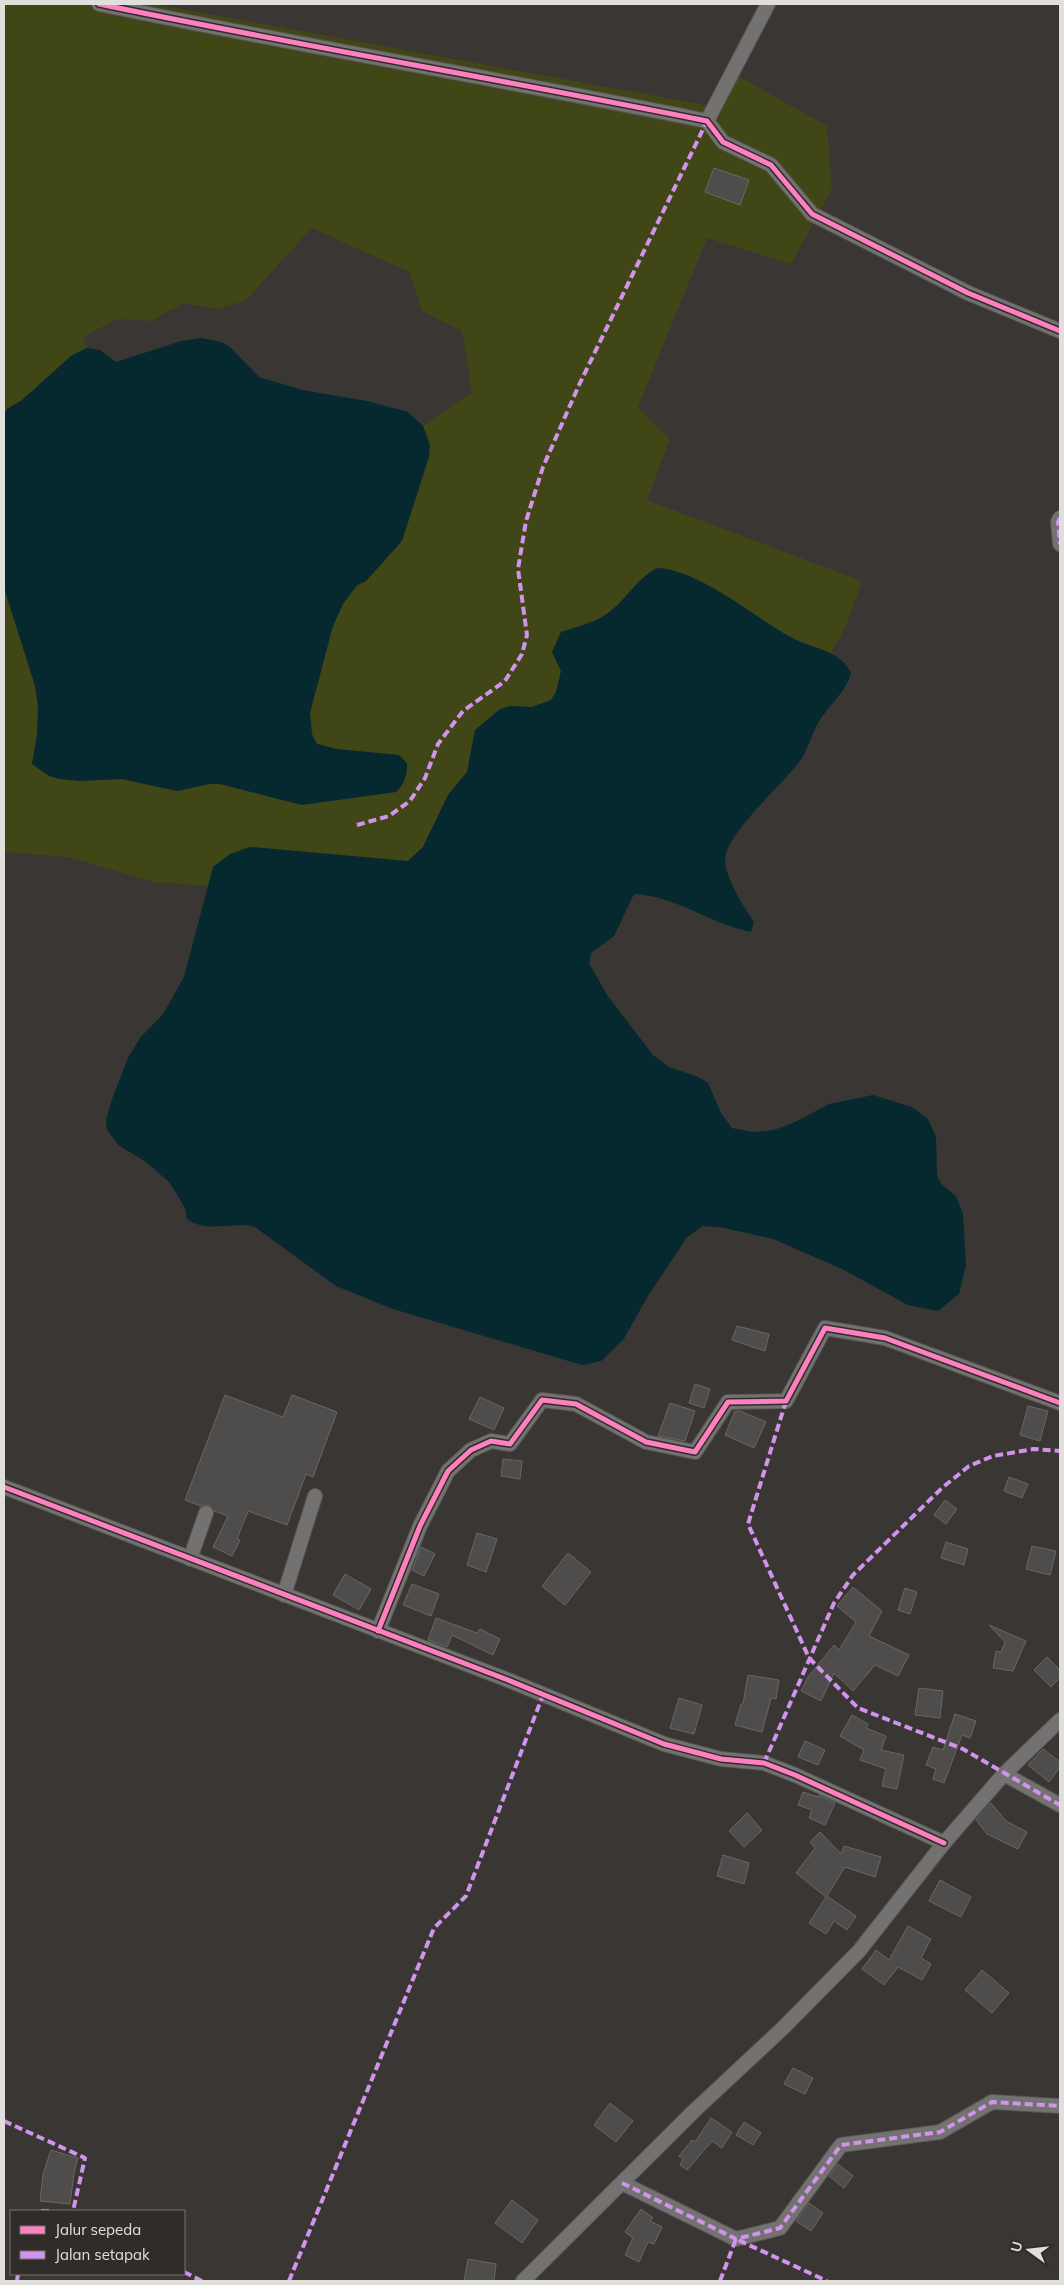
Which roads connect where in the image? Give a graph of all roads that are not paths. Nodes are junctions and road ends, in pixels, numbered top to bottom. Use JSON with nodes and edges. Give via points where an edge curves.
{"nodes":[{"id":1,"x":99,"y":4,"type":"edge"},
{"id":2,"x":768,"y":4,"type":"edge"},
{"id":3,"x":708,"y":121,"type":"junction"},
{"id":4,"x":1060,"y":331,"type":"edge"},
{"id":5,"x":1060,"y":518,"type":"edge"},
{"id":6,"x":1060,"y":544,"type":"edge"},
{"id":7,"x":1060,"y":1403,"type":"edge"},
{"id":8,"x":4,"y":1487,"type":"edge"},
{"id":9,"x":315,"y":1496,"type":"dead end"},
{"id":10,"x":206,"y":1513,"type":"dead end"},
{"id":11,"x":190,"y":1559,"type":"junction"},
{"id":12,"x":284,"y":1595,"type":"junction"},
{"id":13,"x":378,"y":1631,"type":"junction"},
{"id":14,"x":1060,"y":1720,"type":"edge"},
{"id":15,"x":1004,"y":1774,"type":"junction"},
{"id":16,"x":1060,"y":1805,"type":"edge"},
{"id":17,"x":944,"y":1844,"type":"junction"},
{"id":18,"x":1060,"y":2106,"type":"edge"},
{"id":19,"x":622,"y":2184,"type":"junction"},
{"id":20,"x":523,"y":2281,"type":"edge"}],
"edges":[{"from":1,"to":3,"type":"street"},
{"from":2,"to":3,"type":"street"},
{"from":3,"to":4,"type":"street","via":[[723,142],[771,165],[812,214],[968,293]]},
{"from":5,"to":6,"type":"street"},
{"from":7,"to":13,"type":"street","via":[[885,1338],[825,1328],[786,1401],[728,1402],[696,1452],[646,1442],[576,1404],[542,1400],[510,1444],[492,1441],[471,1450],[448,1471],[420,1526]]},
{"from":8,"to":11,"type":"street"},
{"from":9,"to":12,"type":"street"},
{"from":10,"to":11,"type":"street"},
{"from":11,"to":12,"type":"street"},
{"from":12,"to":13,"type":"street"},
{"from":13,"to":17,"type":"street","via":[[664,1744],[721,1759],[772,1766]]},
{"from":14,"to":15,"type":"street"},
{"from":15,"to":16,"type":"street"},
{"from":15,"to":17,"type":"street"},
{"from":17,"to":19,"type":"street","via":[[859,1951]]},
{"from":18,"to":19,"type":"street","via":[[992,2102],[940,2132],[841,2145],[780,2228],[736,2240]]},
{"from":19,"to":20,"type":"street"}]}
